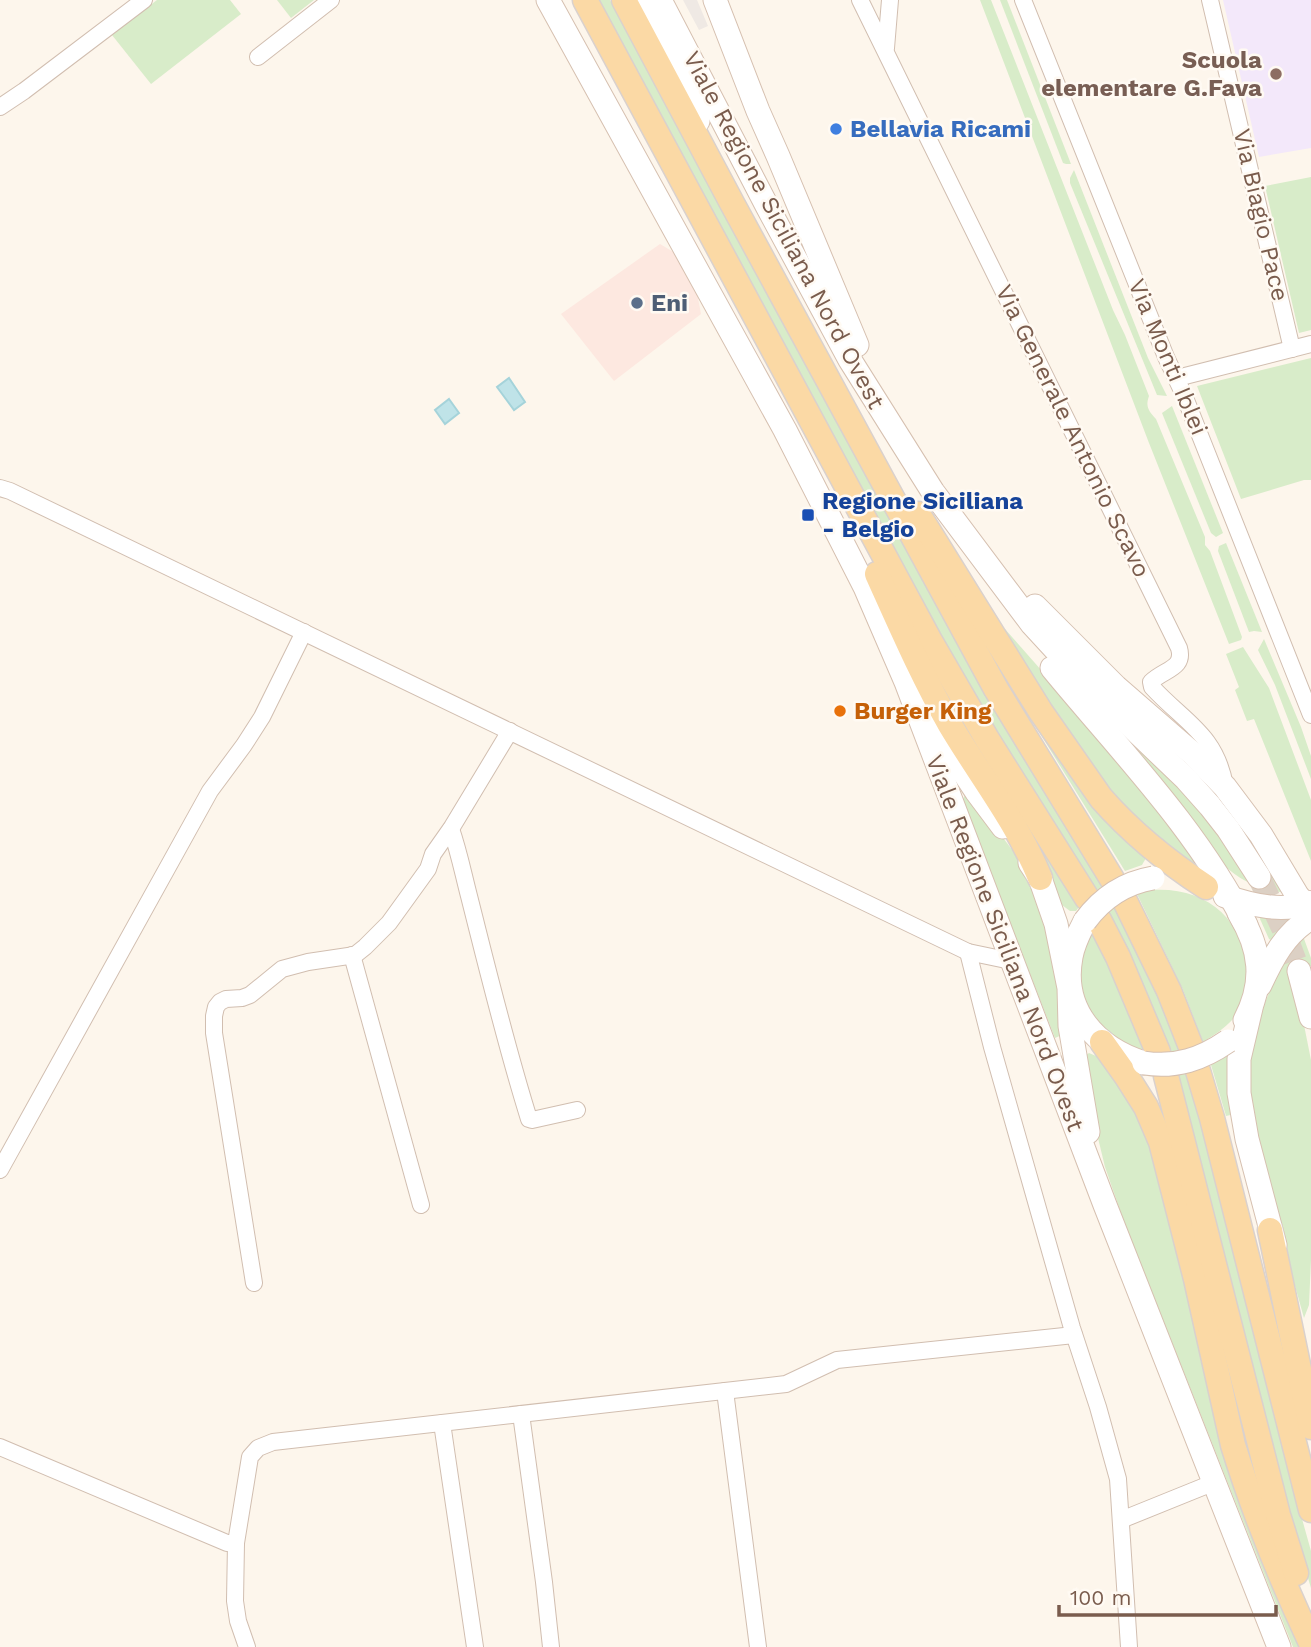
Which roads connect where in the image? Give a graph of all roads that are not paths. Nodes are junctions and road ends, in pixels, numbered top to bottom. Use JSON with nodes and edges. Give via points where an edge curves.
{"nodes":[{"id":1,"x":144,"y":0,"type":"edge"},
{"id":2,"x":331,"y":0,"type":"edge"},
{"id":3,"x":548,"y":0,"type":"edge"},
{"id":4,"x":585,"y":0,"type":"edge"},
{"id":5,"x":624,"y":0,"type":"edge"},
{"id":6,"x":642,"y":0,"type":"edge"},
{"id":7,"x":660,"y":0,"type":"edge"},
{"id":8,"x":715,"y":0,"type":"edge"},
{"id":9,"x":860,"y":0,"type":"edge"},
{"id":10,"x":890,"y":0,"type":"edge"},
{"id":11,"x":1023,"y":0,"type":"edge"},
{"id":12,"x":1210,"y":0,"type":"edge"},
{"id":13,"x":886,"y":50,"type":"junction"},
{"id":14,"x":258,"y":57,"type":"dead end"},
{"id":15,"x":0,"y":107,"type":"edge"},
{"id":16,"x":758,"y":111,"type":"junction"},
{"id":17,"x":730,"y":133,"type":"junction"},
{"id":18,"x":733,"y":205,"type":"junction"},
{"id":19,"x":786,"y":304,"type":"junction"},
{"id":20,"x":757,"y":320,"type":"junction"},
{"id":21,"x":1311,"y":344,"type":"edge"},
{"id":22,"x":1293,"y":349,"type":"junction"},
{"id":23,"x":1177,"y":378,"type":"junction"},
{"id":24,"x":897,"y":435,"type":"junction"},
{"id":25,"x":0,"y":488,"type":"edge"},
{"id":26,"x":933,"y":492,"type":"junction"},
{"id":27,"x":977,"y":550,"type":"junction"},
{"id":28,"x":304,"y":632,"type":"junction"},
{"id":29,"x":906,"y":682,"type":"junction"},
{"id":30,"x":1311,"y":715,"type":"edge"},
{"id":31,"x":510,"y":732,"type":"junction"},
{"id":32,"x":1225,"y":787,"type":"junction"},
{"id":33,"x":451,"y":829,"type":"junction"},
{"id":34,"x":1259,"y":877,"type":"tunnel mouth"},
{"id":35,"x":1040,"y":878,"type":"junction"},
{"id":36,"x":1220,"y":894,"type":"junction"},
{"id":37,"x":1311,"y":903,"type":"edge"},
{"id":38,"x":1091,"y":913,"type":"junction"},
{"id":39,"x":1311,"y":918,"type":"edge"},
{"id":40,"x":968,"y":952,"type":"junction"},
{"id":41,"x":352,"y":955,"type":"junction"},
{"id":42,"x":1012,"y":961,"type":"junction"},
{"id":43,"x":1299,"y":971,"type":"tunnel mouth"},
{"id":44,"x":1069,"y":988,"type":"junction"},
{"id":45,"x":1253,"y":1001,"type":"junction"},
{"id":46,"x":1311,"y":1017,"type":"edge"},
{"id":47,"x":1102,"y":1042,"type":"junction"},
{"id":48,"x":1151,"y":1057,"type":"junction"},
{"id":49,"x":1166,"y":1076,"type":"dead end"},
{"id":50,"x":577,"y":1110,"type":"dead end"},
{"id":51,"x":0,"y":1170,"type":"edge"},
{"id":52,"x":421,"y":1205,"type":"dead end"},
{"id":53,"x":1105,"y":1205,"type":"junction"},
{"id":54,"x":1270,"y":1230,"type":"junction"},
{"id":55,"x":254,"y":1283,"type":"dead end"},
{"id":56,"x":1074,"y":1335,"type":"junction"},
{"id":57,"x":1311,"y":1366,"type":"edge"},
{"id":58,"x":724,"y":1391,"type":"junction"},
{"id":59,"x":521,"y":1414,"type":"junction"},
{"id":60,"x":442,"y":1423,"type":"junction"},
{"id":61,"x":1311,"y":1427,"type":"edge"},
{"id":62,"x":0,"y":1447,"type":"edge"},
{"id":63,"x":1215,"y":1482,"type":"junction"},
{"id":64,"x":1311,"y":1510,"type":"edge"},
{"id":65,"x":1121,"y":1520,"type":"junction"},
{"id":66,"x":236,"y":1543,"type":"junction"},
{"id":67,"x":1311,"y":1617,"type":"edge"},
{"id":68,"x":1311,"y":1643,"type":"edge"},
{"id":69,"x":247,"y":1647,"type":"edge"},
{"id":70,"x":475,"y":1647,"type":"edge"},
{"id":71,"x":551,"y":1647,"type":"edge"},
{"id":72,"x":758,"y":1647,"type":"edge"},
{"id":73,"x":1129,"y":1647,"type":"edge"},
{"id":74,"x":1279,"y":1647,"type":"edge"}],
"edges":[{"from":1,"to":15,"type":"street"},
{"from":2,"to":14,"type":"street"},
{"from":3,"to":29,"type":"street","name":"Viale Regione Siciliana Nord Ovest","via":[[785,430],[865,587]]},
{"from":4,"to":20,"type":"main road"},
{"from":5,"to":18,"type":"main road","name":"Viale Regione Siciliana Nord Ovest"},
{"from":6,"to":18,"type":"street","via":[[685,87]]},
{"from":7,"to":17,"type":"street","name":"Viale Regione Siciliana Nord Ovest"},
{"from":8,"to":16,"type":"street"},
{"from":9,"to":13,"type":"street","name":"Via Generale Antonio Scavo"},
{"from":10,"to":13,"type":"street"},
{"from":11,"to":23,"type":"street","name":"Via Monti Iblei"},
{"from":12,"to":22,"type":"street","name":"Via Biagio Pace"},
{"from":13,"to":32,"type":"street","name":"Via Generale Antonio Scavo","via":[[1179,648],[1180,662],[1158,674],[1152,687],[1205,738],[1215,752]]},
{"from":16,"to":17,"type":"street","via":[[766,147],[761,159],[749,158]]},
{"from":16,"to":24,"type":"street"},
{"from":17,"to":24,"type":"street","name":"Viale Regione Siciliana Nord Ovest","via":[[850,360]]},
{"from":18,"to":19,"type":"main road","name":"Viale Regione Siciliana Nord Ovest"},
{"from":19,"to":36,"type":"main road","via":[[1041,712],[1101,798],[1186,874]]},
{"from":19,"to":64,"type":"main road","name":"Viale Regione Siciliana Nord Ovest","via":[[996,690],[1118,889],[1169,991],[1219,1145]]},
{"from":20,"to":35,"type":"main road","via":[[926,682],[1016,827]]},
{"from":20,"to":38,"type":"main road","via":[[929,639]]},
{"from":21,"to":22,"type":"street"},
{"from":22,"to":23,"type":"street"},
{"from":23,"to":30,"type":"street","name":"Via Monti Iblei"},
{"from":24,"to":26,"type":"street","name":"Viale Regione Siciliana Nord Ovest"},
{"from":25,"to":28,"type":"street"},
{"from":26,"to":27,"type":"street","name":"Viale Regione Siciliana Nord Ovest"},
{"from":26,"to":36,"type":"street","via":[[1013,619],[1210,862]]},
{"from":27,"to":32,"type":"street"},
{"from":27,"to":34,"type":"street","name":"Viale Regione Siciliana Nord Ovest","via":[[1072,669],[1210,806]]},
{"from":28,"to":31,"type":"street"},
{"from":28,"to":51,"type":"street","via":[[262,717],[210,791]]},
{"from":29,"to":35,"type":"street","via":[[976,791]]},
{"from":29,"to":42,"type":"street","name":"Viale Regione Siciliana Nord Ovest"},
{"from":31,"to":33,"type":"street"},
{"from":31,"to":40,"type":"street"},
{"from":32,"to":37,"type":"street","via":[[1297,895]]},
{"from":33,"to":41,"type":"street","via":[[389,923]]},
{"from":33,"to":50,"type":"street","via":[[529,1119]]},
{"from":35,"to":44,"type":"street","via":[[1056,924]]},
{"from":36,"to":37,"type":"street","via":[[1278,908]]},
{"from":36,"to":38,"type":"street","bridge":true,"via":[[1177,878],[1153,878],[1111,894]]},
{"from":36,"to":45,"type":"street","via":[[1254,940],[1258,979]]},
{"from":38,"to":44,"type":"street","via":[[1071,955]]},
{"from":38,"to":48,"type":"main road","via":[[1118,957]]},
{"from":39,"to":45,"type":"street","via":[[1282,944]]},
{"from":40,"to":42,"type":"street"},
{"from":40,"to":56,"type":"street"},
{"from":41,"to":52,"type":"street"},
{"from":41,"to":55,"type":"street","via":[[282,969],[250,995],[226,999],[216,1007],[214,1033]]},
{"from":42,"to":53,"type":"street","name":"Viale Regione Siciliana Nord Ovest"},
{"from":43,"to":46,"type":"street"},
{"from":44,"to":47,"type":"street","via":[[1082,1019]]},
{"from":44,"to":53,"type":"street","via":[[1076,1063]]},
{"from":45,"to":48,"type":"street","bridge":true,"via":[[1243,1024],[1208,1054],[1169,1065]]},
{"from":45,"to":54,"type":"street","via":[[1239,1059],[1239,1093]]},
{"from":47,"to":48,"type":"street","via":[[1115,1051]]},
{"from":47,"to":68,"type":"main road","via":[[1156,1126],[1236,1456]]},
{"from":49,"to":67,"type":"main road","via":[[1278,1515]]},
{"from":53,"to":63,"type":"street","name":"Viale Regione Siciliana Nord Ovest"},
{"from":54,"to":57,"type":"street"},
{"from":54,"to":61,"type":"main road"},
{"from":56,"to":58,"type":"street","via":[[837,1360],[786,1384]]},
{"from":56,"to":65,"type":"street","via":[[1118,1479]]},
{"from":58,"to":59,"type":"street"},
{"from":58,"to":72,"type":"street"},
{"from":59,"to":60,"type":"street"},
{"from":59,"to":71,"type":"street"},
{"from":60,"to":66,"type":"street","via":[[273,1442],[258,1448],[250,1457]]},
{"from":60,"to":70,"type":"street"},
{"from":62,"to":66,"type":"street"},
{"from":63,"to":65,"type":"street"},
{"from":63,"to":74,"type":"street","name":"Viale Regione Siciliana Nord Ovest"},
{"from":65,"to":73,"type":"street"},
{"from":66,"to":69,"type":"street","via":[[235,1601]]}]}
